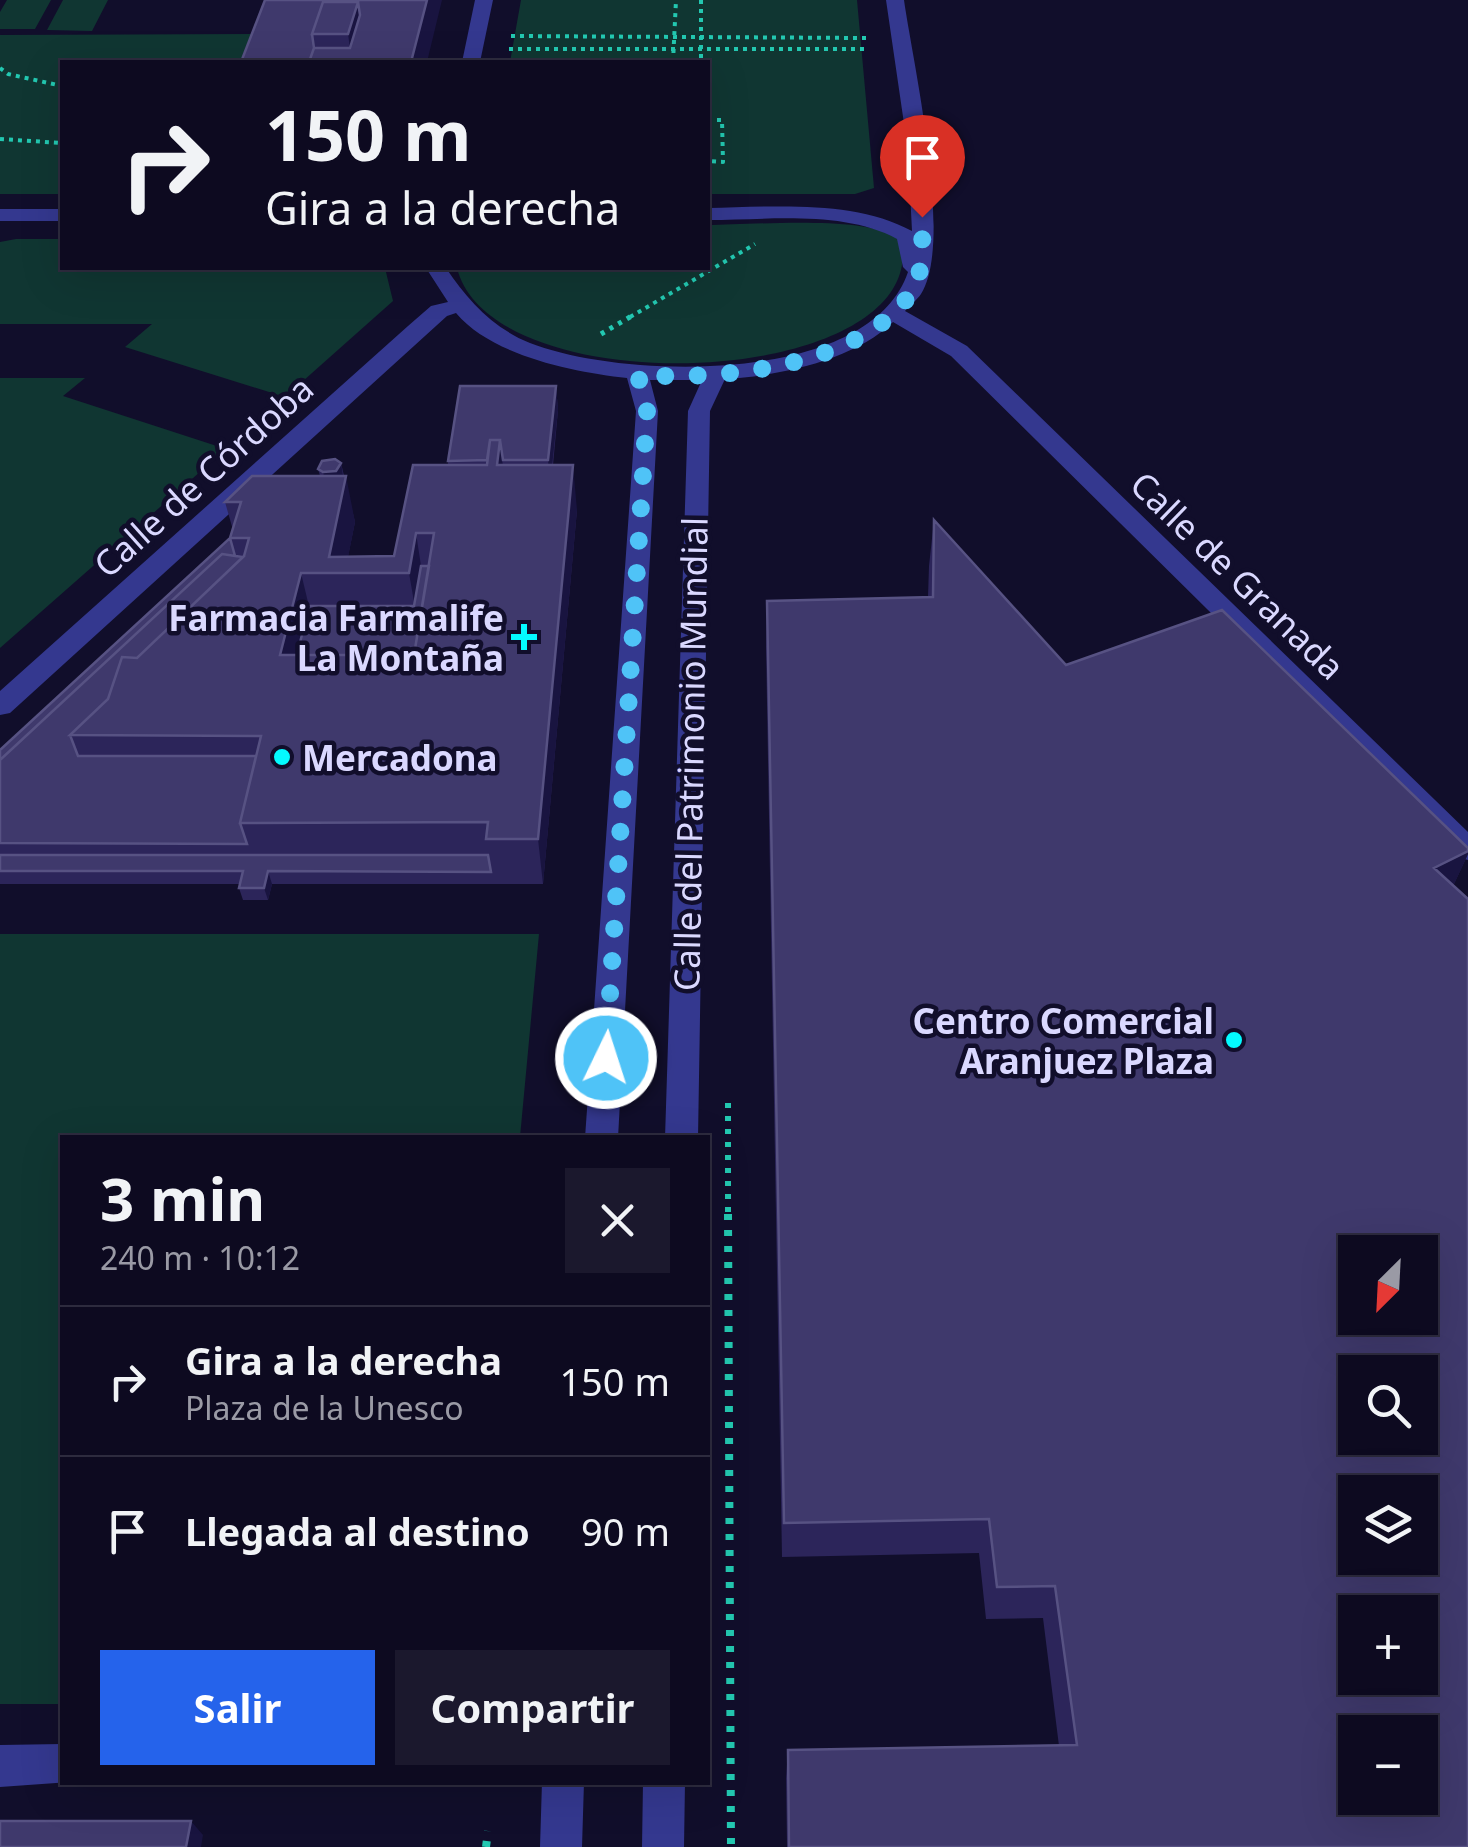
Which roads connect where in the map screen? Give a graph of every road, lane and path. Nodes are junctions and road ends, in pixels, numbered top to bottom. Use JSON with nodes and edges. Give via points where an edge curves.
{"nodes":[{"id":1,"x":484,"y":0,"type":"edge"},
{"id":2,"x":676,"y":0,"type":"edge"},
{"id":3,"x":701,"y":0,"type":"edge"},
{"id":4,"x":895,"y":0,"type":"edge"},
{"id":5,"x":514,"y":36,"type":"dead end"},
{"id":6,"x":675,"y":36,"type":"junction"},
{"id":7,"x":700,"y":36,"type":"junction"},
{"id":8,"x":861,"y":37,"type":"dead end"},
{"id":9,"x":512,"y":48,"type":"dead end"},
{"id":10,"x":673,"y":48,"type":"junction"},
{"id":11,"x":700,"y":48,"type":"junction"},
{"id":12,"x":863,"y":49,"type":"dead end"},
{"id":13,"x":472,"y":60,"type":"edge"},
{"id":14,"x":673,"y":60,"type":"edge"},
{"id":15,"x":701,"y":60,"type":"edge"},
{"id":16,"x":0,"y":71,"type":"edge"},
{"id":17,"x":60,"y":86,"type":"edge"},
{"id":18,"x":710,"y":120,"type":"edge"},
{"id":19,"x":0,"y":139,"type":"edge"},
{"id":20,"x":60,"y":143,"type":"edge"},
{"id":21,"x":916,"y":160,"type":"junction"},
{"id":22,"x":710,"y":162,"type":"edge"},
{"id":23,"x":710,"y":214,"type":"edge"},
{"id":24,"x":799,"y":214,"type":"junction"},
{"id":25,"x":0,"y":215,"type":"edge"},
{"id":26,"x":60,"y":215,"type":"edge"},
{"id":27,"x":437,"y":270,"type":"edge"},
{"id":28,"x":917,"y":272,"type":"junction"},
{"id":29,"x":459,"y":306,"type":"junction"},
{"id":30,"x":892,"y":312,"type":"junction"},
{"id":31,"x":546,"y":357,"type":"junction"},
{"id":32,"x":638,"y":375,"type":"junction"},
{"id":33,"x":717,"y":375,"type":"junction"},
{"id":34,"x":0,"y":706,"type":"edge"},
{"id":35,"x":1468,"y":849,"type":"edge"},
{"id":36,"x":728,"y":1098,"type":"dead end"},
{"id":37,"x":602,"y":1135,"type":"edge"},
{"id":38,"x":680,"y":1135,"type":"edge"},
{"id":39,"x":60,"y":1765,"type":"edge"},
{"id":40,"x":0,"y":1766,"type":"edge"},
{"id":41,"x":563,"y":1785,"type":"edge"},
{"id":42,"x":664,"y":1785,"type":"edge"},
{"id":43,"x":488,"y":1831,"type":"dead end"},
{"id":44,"x":486,"y":1847,"type":"edge"},
{"id":45,"x":560,"y":1847,"type":"edge"},
{"id":46,"x":663,"y":1847,"type":"edge"},
{"id":47,"x":730,"y":1847,"type":"edge"}],
"edges":[{"from":1,"to":13,"type":"street"},
{"from":2,"to":6,"type":"path"},
{"from":3,"to":7,"type":"path"},
{"from":4,"to":21,"type":"street"},
{"from":5,"to":6,"type":"path"},
{"from":6,"to":7,"type":"path"},
{"from":6,"to":10,"type":"path"},
{"from":7,"to":8,"type":"path"},
{"from":7,"to":11,"type":"path"},
{"from":9,"to":10,"type":"path"},
{"from":10,"to":11,"type":"path"},
{"from":10,"to":14,"type":"path"},
{"from":11,"to":12,"type":"path"},
{"from":11,"to":15,"type":"path"},
{"from":16,"to":17,"type":"path"},
{"from":18,"to":22,"type":"path","via":[[722,120],[724,162]]},
{"from":19,"to":20,"type":"path"},
{"from":21,"to":24,"type":"street","via":[[911,189],[893,205]]},
{"from":21,"to":28,"type":"street","via":[[922,217]]},
{"from":23,"to":24,"type":"street"},
{"from":24,"to":28,"type":"street","via":[[893,227],[907,236]]},
{"from":24,"to":31,"type":"path","via":[[792,225],[588,342]]},
{"from":25,"to":26,"type":"street"},
{"from":27,"to":29,"type":"street"},
{"from":28,"to":30,"type":"street","via":[[913,291]]},
{"from":29,"to":31,"type":"street","via":[[486,328]]},
{"from":29,"to":34,"type":"street","name":"Calle de Córdoba","via":[[416,331]]},
{"from":30,"to":33,"type":"street","via":[[862,336],[815,356]]},
{"from":30,"to":35,"type":"street","name":"Calle de Granada","via":[[959,351]]},
{"from":31,"to":32,"type":"street"},
{"from":32,"to":33,"type":"street"},
{"from":32,"to":37,"type":"street","name":"Calle del Patrimonio Mundial","via":[[647,411]]},
{"from":33,"to":38,"type":"street","name":"Calle del Patrimonio Mundial","via":[[699,411]]},
{"from":36,"to":47,"type":"path"},
{"from":39,"to":40,"type":"street"},
{"from":41,"to":45,"type":"street"},
{"from":42,"to":46,"type":"street"},
{"from":43,"to":44,"type":"path"}]}
